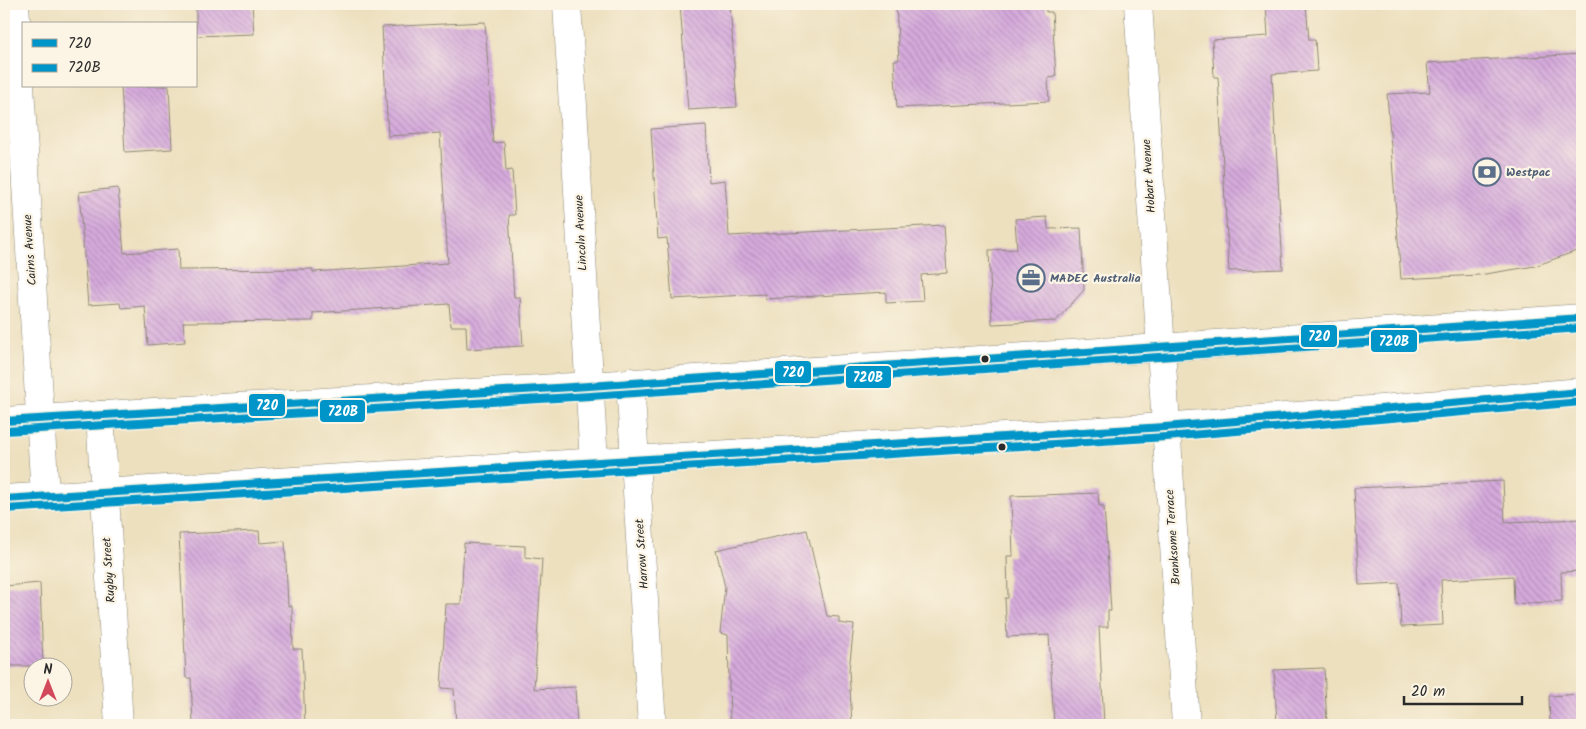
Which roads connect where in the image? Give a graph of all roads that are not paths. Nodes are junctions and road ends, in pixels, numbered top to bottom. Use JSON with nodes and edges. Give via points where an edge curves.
{"nodes":[{"id":1,"x":15,"y":4,"type":"edge"},
{"id":2,"x":567,"y":4,"type":"edge"},
{"id":3,"x":1138,"y":4,"type":"edge"},
{"id":4,"x":1578,"y":316,"type":"edge"},
{"id":5,"x":1160,"y":348,"type":"junction"},
{"id":6,"x":630,"y":382,"type":"junction"},
{"id":7,"x":589,"y":386,"type":"junction"},
{"id":8,"x":1582,"y":392,"type":"edge"},
{"id":9,"x":100,"y":415,"type":"junction"},
{"id":10,"x":40,"y":418,"type":"junction"},
{"id":11,"x":4,"y":421,"type":"edge"},
{"id":12,"x":1165,"y":427,"type":"junction"},
{"id":13,"x":636,"y":460,"type":"junction"},
{"id":14,"x":594,"y":463,"type":"junction"},
{"id":15,"x":105,"y":492,"type":"junction"},
{"id":16,"x":45,"y":496,"type":"junction"},
{"id":17,"x":4,"y":499,"type":"edge"},
{"id":18,"x":119,"y":725,"type":"edge"},
{"id":19,"x":652,"y":725,"type":"edge"},
{"id":20,"x":1186,"y":725,"type":"edge"}],
"edges":[{"from":1,"to":10,"type":"main road","name":"Cairns Avenue"},
{"from":2,"to":7,"type":"main road","name":"Lincoln Avenue"},
{"from":3,"to":5,"type":"main road","name":"Hobart Avenue"},
{"from":4,"to":5,"type":"main road"},
{"from":5,"to":6,"type":"main road"},
{"from":5,"to":12,"type":"main road","name":"Branksome Terrace"},
{"from":6,"to":7,"type":"main road"},
{"from":6,"to":13,"type":"main road","name":"Harrow Street"},
{"from":7,"to":9,"type":"main road"},
{"from":7,"to":14,"type":"main road","name":"Lincoln Avenue"},
{"from":8,"to":12,"type":"main road"},
{"from":9,"to":10,"type":"main road"},
{"from":9,"to":15,"type":"main road","name":"Rugby Street"},
{"from":10,"to":11,"type":"main road"},
{"from":10,"to":16,"type":"main road","name":"Cairns Avenue"},
{"from":12,"to":13,"type":"main road"},
{"from":12,"to":20,"type":"main road","name":"Branksome Terrace"},
{"from":13,"to":14,"type":"main road"},
{"from":13,"to":19,"type":"main road","name":"Harrow Street"},
{"from":14,"to":15,"type":"main road"},
{"from":15,"to":16,"type":"main road"},
{"from":15,"to":18,"type":"main road","name":"Rugby Street"},
{"from":16,"to":17,"type":"main road"}]}
